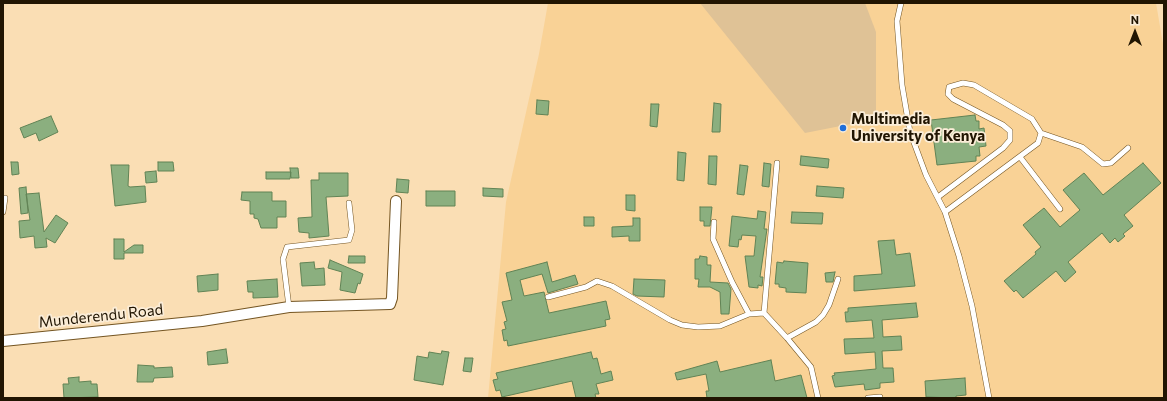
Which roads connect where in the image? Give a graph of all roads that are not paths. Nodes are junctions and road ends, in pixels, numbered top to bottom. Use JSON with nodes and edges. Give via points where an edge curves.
{"nodes":[{"id":1,"x":901,"y":3,"type":"edge"},
{"id":2,"x":1041,"y":133,"type":"junction"},
{"id":3,"x":1128,"y":148,"type":"dead end"},
{"id":4,"x":1020,"y":157,"type":"junction"},
{"id":5,"x":777,"y":163,"type":"dead end"},
{"id":6,"x":5,"y":198,"type":"dead end"},
{"id":7,"x":938,"y":198,"type":"junction"},
{"id":8,"x":396,"y":201,"type":"dead end"},
{"id":9,"x":349,"y":203,"type":"dead end"},
{"id":10,"x":1060,"y":209,"type":"dead end"},
{"id":11,"x":3,"y":212,"type":"edge"},
{"id":12,"x":945,"y":212,"type":"junction"},
{"id":13,"x":714,"y":222,"type":"dead end"},
{"id":14,"x":838,"y":279,"type":"dead end"},
{"id":15,"x":548,"y":297,"type":"dead end"},
{"id":16,"x":289,"y":307,"type":"junction"},
{"id":17,"x":764,"y":313,"type":"junction"},
{"id":18,"x":749,"y":314,"type":"junction"},
{"id":19,"x":788,"y":338,"type":"junction"},
{"id":20,"x":3,"y":341,"type":"edge"},
{"id":21,"x":880,"y":397,"type":"dead end"},
{"id":22,"x":818,"y":398,"type":"edge"},
{"id":23,"x":868,"y":398,"type":"edge"},
{"id":24,"x":989,"y":398,"type":"edge"}],
"edges":[{"from":1,"to":7,"type":"lane","via":[[897,21],[905,107],[910,132]]},
{"from":2,"to":3,"type":"lane","via":[[1082,147],[1103,164],[1111,163]]},
{"from":2,"to":4,"type":"lane","via":[[1038,144]]},
{"from":2,"to":7,"type":"lane","via":[[1032,119],[974,85],[963,82],[949,88],[948,94],[953,99],[1003,125],[1010,131],[1010,140],[1004,148]]},
{"from":4,"to":10,"type":"lane"},
{"from":4,"to":12,"type":"lane"},
{"from":5,"to":17,"type":"lane"},
{"from":6,"to":11,"type":"lane"},
{"from":7,"to":12,"type":"lane"},
{"from":8,"to":16,"type":"street","name":"Munderendu Road","via":[[390,304]]},
{"from":9,"to":16,"type":"lane","via":[[352,230],[349,240],[287,247],[283,259]]},
{"from":12,"to":24,"type":"lane","via":[[972,306]]},
{"from":13,"to":18,"type":"lane","via":[[713,239]]},
{"from":14,"to":19,"type":"lane","via":[[830,305],[823,314],[816,322]]},
{"from":15,"to":18,"type":"lane","via":[[597,282],[612,286],[682,325],[720,326]]},
{"from":16,"to":20,"type":"street","name":"Munderendu Road","via":[[202,321]]},
{"from":17,"to":18,"type":"lane"},
{"from":17,"to":19,"type":"lane"},
{"from":19,"to":22,"type":"lane","via":[[811,367]]},
{"from":21,"to":23,"type":"lane"}]}
